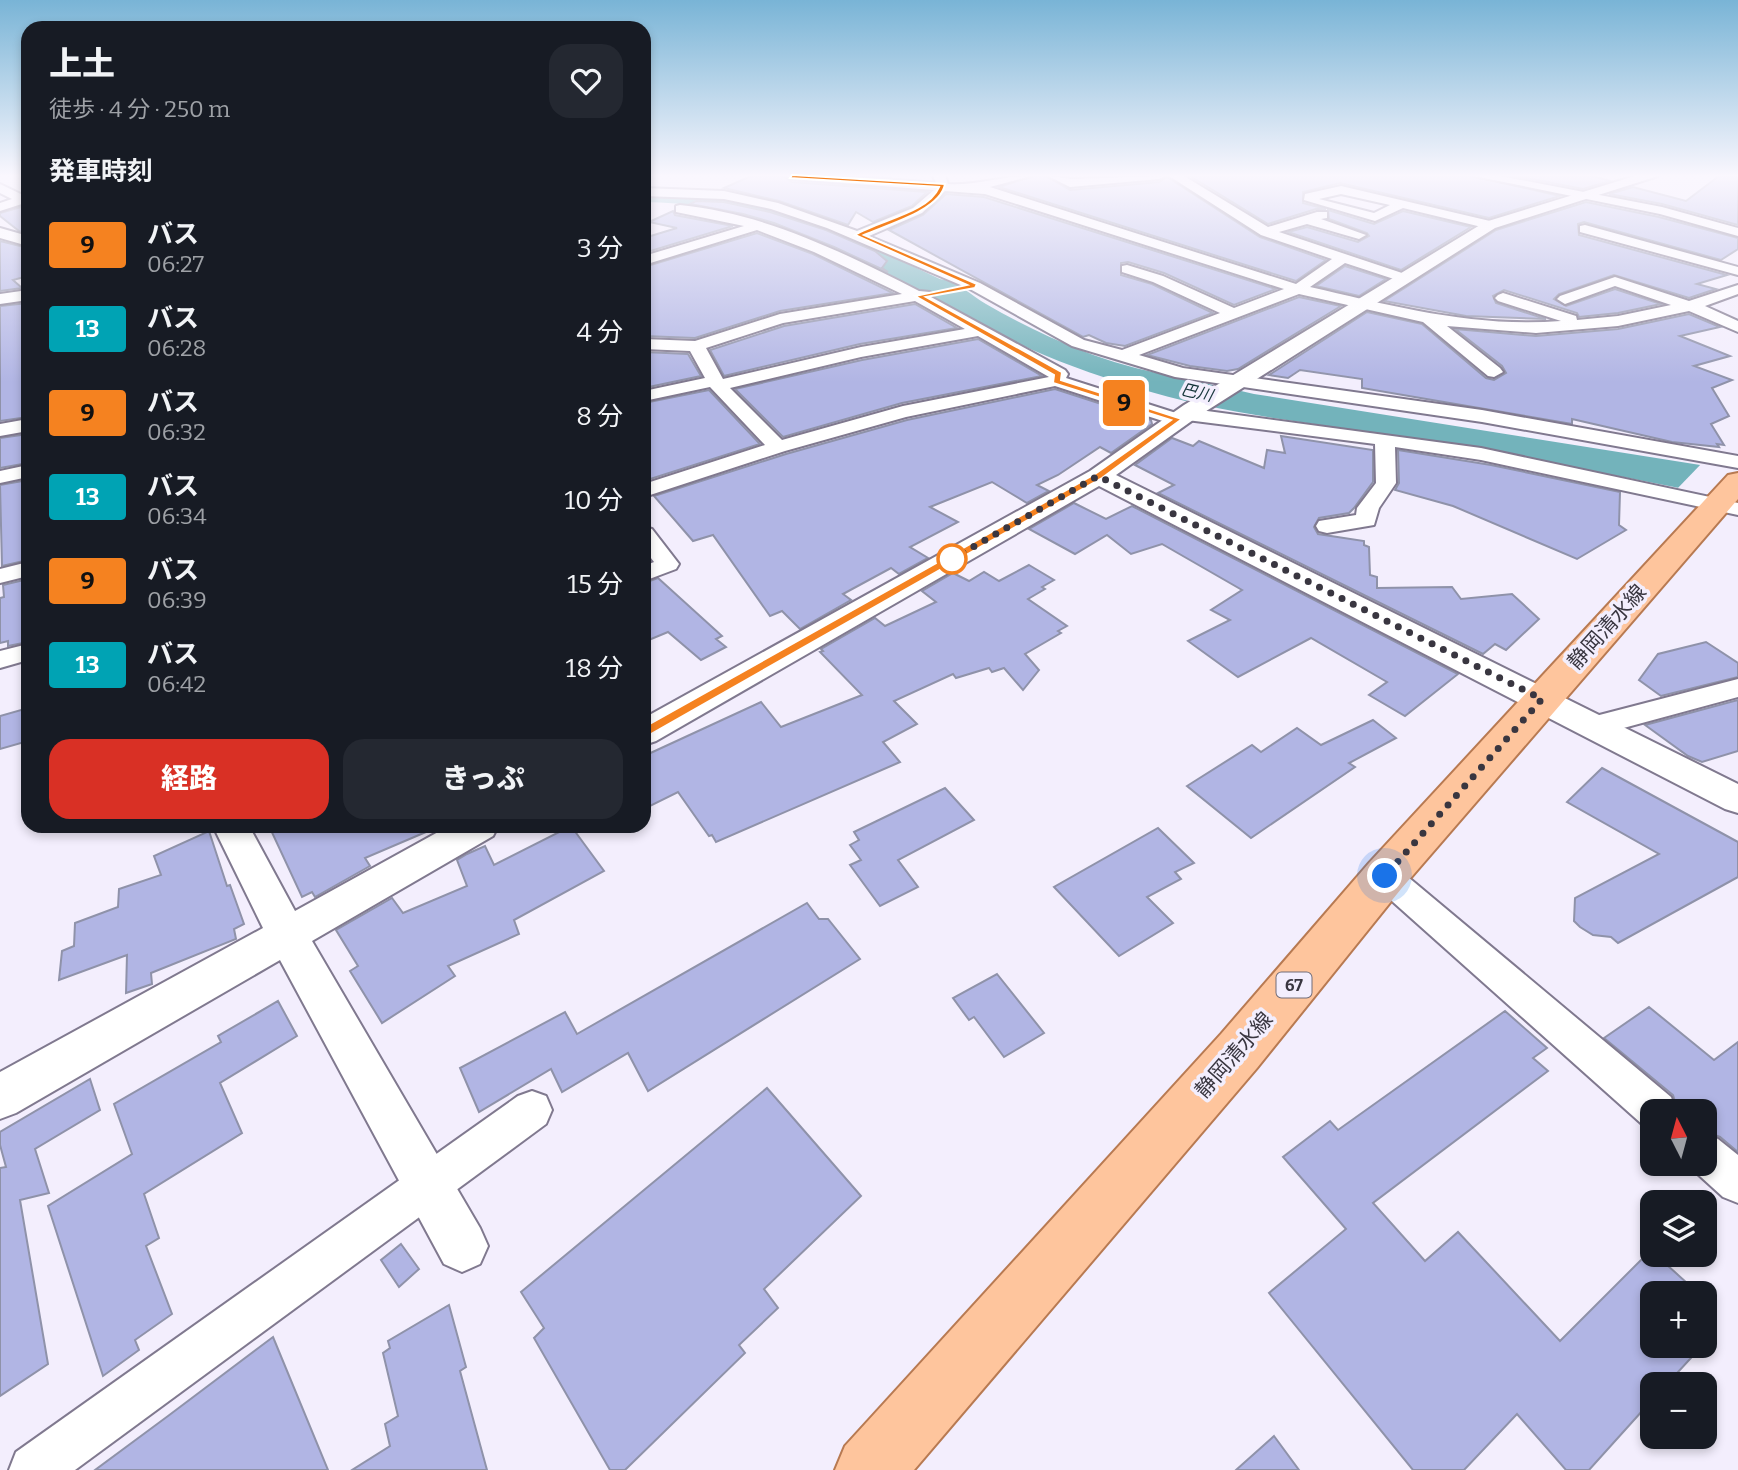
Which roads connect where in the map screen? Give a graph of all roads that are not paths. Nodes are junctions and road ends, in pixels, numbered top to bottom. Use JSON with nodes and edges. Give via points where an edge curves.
{"nodes":[{"id":1,"x":697,"y":245,"type":"edge"},
{"id":2,"x":808,"y":245,"type":"edge"},
{"id":3,"x":880,"y":245,"type":"edge"},
{"id":4,"x":1161,"y":245,"type":"edge"},
{"id":5,"x":1303,"y":245,"type":"edge"},
{"id":6,"x":1458,"y":245,"type":"edge"},
{"id":7,"x":1642,"y":245,"type":"edge"},
{"id":8,"x":1343,"y":258,"type":"junction"},
{"id":9,"x":651,"y":259,"type":"edge"},
{"id":10,"x":1127,"y":269,"type":"dead end"},
{"id":11,"x":1738,"y":271,"type":"edge"},
{"id":12,"x":1403,"y":278,"type":"junction"},
{"id":13,"x":972,"y":286,"type":"junction"},
{"id":14,"x":1298,"y":289,"type":"junction"},
{"id":15,"x":1738,"y":289,"type":"edge"},
{"id":16,"x":921,"y":295,"type":"junction"},
{"id":17,"x":21,"y":296,"type":"edge"},
{"id":18,"x":1503,"y":298,"type":"dead end"},
{"id":19,"x":0,"y":299,"type":"edge"},
{"id":20,"x":1565,"y":299,"type":"dead end"},
{"id":21,"x":1360,"y":305,"type":"junction"},
{"id":22,"x":1690,"y":306,"type":"junction"},
{"id":23,"x":1232,"y":313,"type":"junction"},
{"id":24,"x":1429,"y":319,"type":"junction"},
{"id":25,"x":1587,"y":325,"type":"junction"},
{"id":26,"x":1738,"y":327,"type":"edge"},
{"id":27,"x":978,"y":331,"type":"junction"},
{"id":28,"x":651,"y":344,"type":"edge"},
{"id":29,"x":696,"y":346,"type":"junction"},
{"id":30,"x":1120,"y":357,"type":"junction"},
{"id":31,"x":1494,"y":372,"type":"dead end"},
{"id":32,"x":1056,"y":381,"type":"junction"},
{"id":33,"x":1237,"y":381,"type":"junction"},
{"id":34,"x":717,"y":384,"type":"junction"},
{"id":35,"x":651,"y":395,"type":"edge"},
{"id":36,"x":1185,"y":414,"type":"junction"},
{"id":37,"x":21,"y":426,"type":"edge"},
{"id":38,"x":0,"y":430,"type":"edge"},
{"id":39,"x":1385,"y":440,"type":"junction"},
{"id":40,"x":778,"y":447,"type":"junction"},
{"id":41,"x":21,"y":472,"type":"edge"},
{"id":42,"x":1098,"y":476,"type":"junction"},
{"id":43,"x":0,"y":477,"type":"edge"},
{"id":44,"x":651,"y":489,"type":"edge"},
{"id":45,"x":1730,"y":492,"type":"edge"},
{"id":46,"x":1327,"y":526,"type":"dead end"},
{"id":47,"x":651,"y":543,"type":"edge"},
{"id":48,"x":21,"y":571,"type":"edge"},
{"id":49,"x":651,"y":571,"type":"edge"},
{"id":50,"x":0,"y":576,"type":"edge"},
{"id":51,"x":21,"y":654,"type":"edge"},
{"id":52,"x":0,"y":660,"type":"edge"},
{"id":53,"x":1738,"y":688,"type":"edge"},
{"id":54,"x":1542,"y":699,"type":"junction"},
{"id":55,"x":1594,"y":726,"type":"junction"},
{"id":56,"x":651,"y":729,"type":"edge"},
{"id":57,"x":1738,"y":800,"type":"edge"},
{"id":58,"x":235,"y":833,"type":"edge"},
{"id":59,"x":468,"y":833,"type":"edge"},
{"id":60,"x":1385,"y":876,"type":"junction"},
{"id":61,"x":287,"y":935,"type":"junction"},
{"id":62,"x":0,"y":1097,"type":"edge"},
{"id":63,"x":1643,"y":1099,"type":"edge"},
{"id":64,"x":532,"y":1110,"type":"dead end"},
{"id":65,"x":1717,"y":1164,"type":"edge"},
{"id":66,"x":1738,"y":1182,"type":"edge"},
{"id":67,"x":427,"y":1187,"type":"junction"},
{"id":68,"x":462,"y":1246,"type":"dead end"},
{"id":69,"x":34,"y":1470,"type":"edge"},
{"id":70,"x":869,"y":1470,"type":"edge"}],
"edges":[{"from":1,"to":9,"type":"street"},
{"from":2,"to":16,"type":"street"},
{"from":3,"to":13,"type":"street"},
{"from":4,"to":14,"type":"street"},
{"from":5,"to":8,"type":"street"},
{"from":6,"to":12,"type":"street"},
{"from":7,"to":11,"type":"street"},
{"from":8,"to":12,"type":"street"},
{"from":8,"to":14,"type":"street"},
{"from":10,"to":23,"type":"street"},
{"from":12,"to":21,"type":"street"},
{"from":13,"to":16,"type":"street"},
{"from":13,"to":30,"type":"street","via":[[1078,343]]},
{"from":14,"to":21,"type":"street"},
{"from":14,"to":23,"type":"street"},
{"from":15,"to":22,"type":"street"},
{"from":16,"to":27,"type":"street"},
{"from":16,"to":29,"type":"street","via":[[780,319]]},
{"from":17,"to":19,"type":"street"},
{"from":18,"to":25,"type":"street"},
{"from":20,"to":22,"type":"street","via":[[1615,281]]},
{"from":21,"to":24,"type":"street"},
{"from":21,"to":33,"type":"street"},
{"from":22,"to":25,"type":"street"},
{"from":22,"to":26,"type":"street"},
{"from":23,"to":30,"type":"street"},
{"from":24,"to":25,"type":"street","via":[[1509,328]]},
{"from":24,"to":31,"type":"street"},
{"from":27,"to":32,"type":"street","via":[[1059,374]]},
{"from":27,"to":34,"type":"street"},
{"from":28,"to":29,"type":"street"},
{"from":29,"to":34,"type":"street"},
{"from":30,"to":33,"type":"street"},
{"from":32,"to":36,"type":"street"},
{"from":32,"to":40,"type":"street","via":[[903,412]]},
{"from":33,"to":36,"type":"street"},
{"from":33,"to":45,"type":"street","via":[[1508,421]]},
{"from":34,"to":35,"type":"street"},
{"from":34,"to":40,"type":"street"},
{"from":36,"to":39,"type":"street"},
{"from":36,"to":42,"type":"street"},
{"from":37,"to":38,"type":"street"},
{"from":39,"to":45,"type":"street"},
{"from":39,"to":46,"type":"street","via":[[1386,483],[1368,508],[1366,520]]},
{"from":40,"to":44,"type":"street"},
{"from":41,"to":43,"type":"street"},
{"from":42,"to":54,"type":"street"},
{"from":42,"to":56,"type":"street"},
{"from":45,"to":54,"type":"main road","name":"静岡清水線","number":"67"},
{"from":47,"to":49,"type":"street","via":[[668,564]]},
{"from":48,"to":50,"type":"street"},
{"from":51,"to":52,"type":"street"},
{"from":53,"to":55,"type":"street"},
{"from":54,"to":55,"type":"street"},
{"from":54,"to":60,"type":"main road","name":"静岡清水線","number":"67"},
{"from":55,"to":57,"type":"street"},
{"from":58,"to":61,"type":"street"},
{"from":59,"to":61,"type":"street"},
{"from":60,"to":63,"type":"street"},
{"from":60,"to":70,"type":"main road","name":"静岡清水線","number":"67","via":[[1239,1051]]},
{"from":61,"to":62,"type":"street"},
{"from":61,"to":67,"type":"street"},
{"from":64,"to":67,"type":"street"},
{"from":65,"to":66,"type":"street"},
{"from":67,"to":68,"type":"street"},
{"from":67,"to":69,"type":"street"}]}
